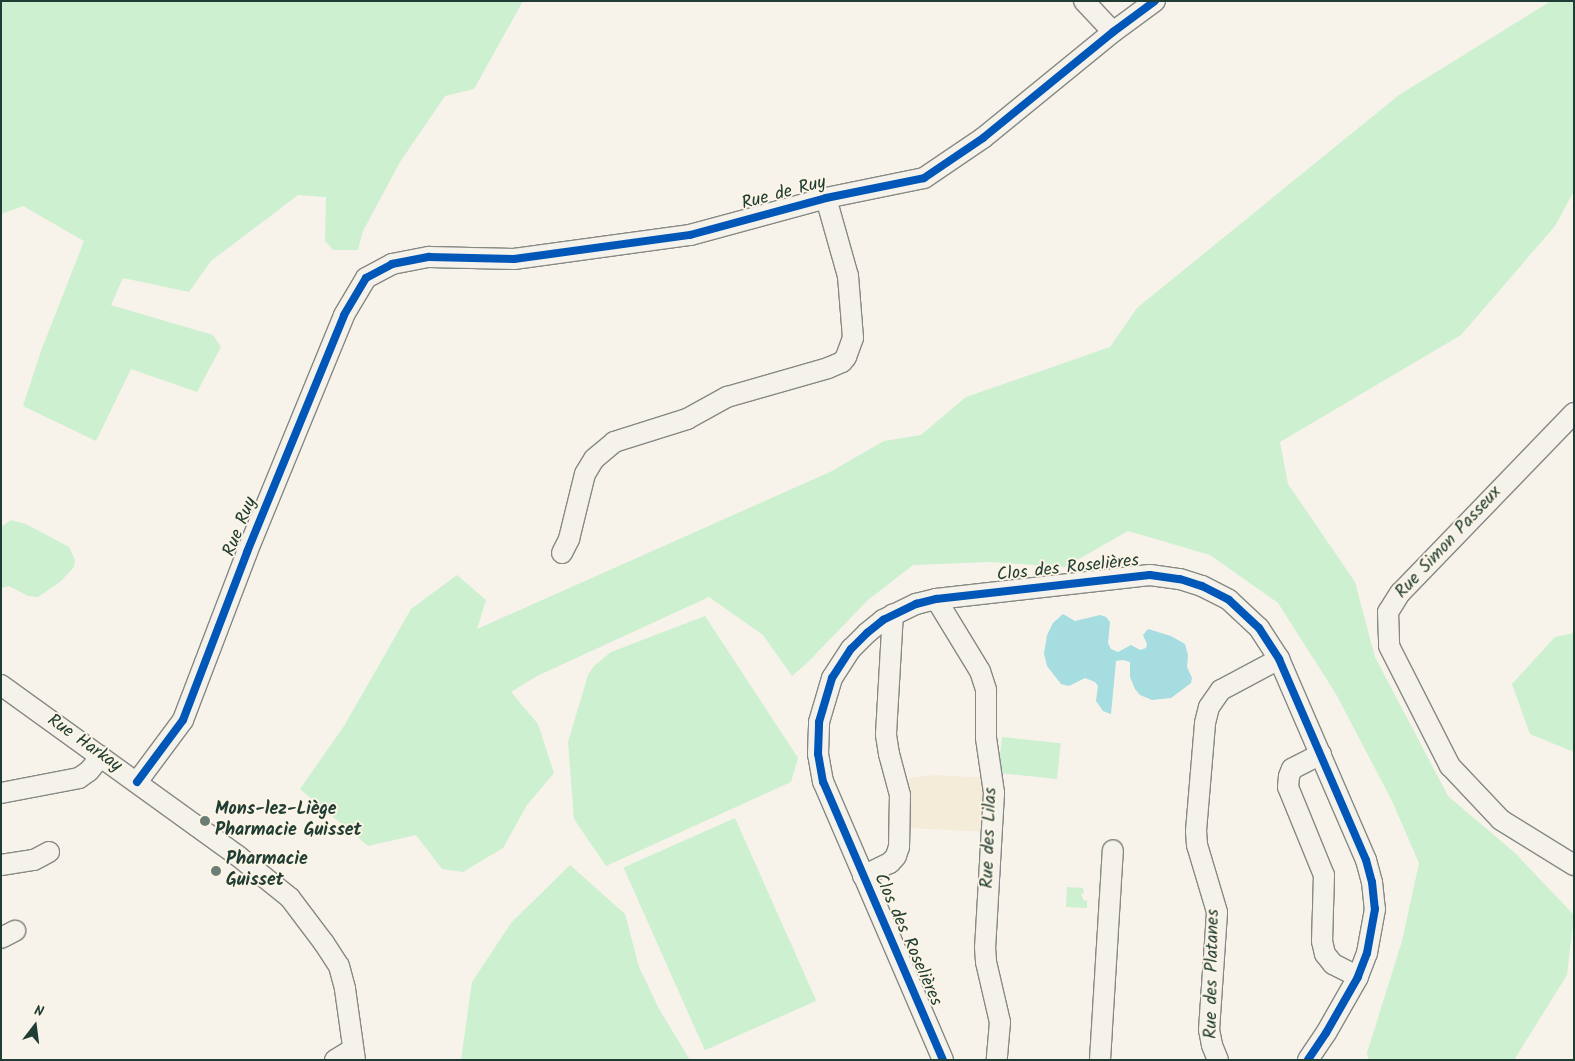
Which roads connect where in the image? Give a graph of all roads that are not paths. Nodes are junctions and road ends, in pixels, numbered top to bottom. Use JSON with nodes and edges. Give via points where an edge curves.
{"nodes":[{"id":1,"x":1084,"y":1,"type":"edge"},
{"id":2,"x":1155,"y":1,"type":"edge"},
{"id":3,"x":1113,"y":32,"type":"junction"},
{"id":4,"x":826,"y":198,"type":"junction"},
{"id":5,"x":366,"y":278,"type":"joint"},
{"id":6,"x":1574,"y":413,"type":"edge"},
{"id":7,"x":562,"y":554,"type":"dead end"},
{"id":8,"x":936,"y":598,"type":"junction"},
{"id":9,"x":893,"y":614,"type":"junction"},
{"id":10,"x":1279,"y":660,"type":"junction"},
{"id":11,"x":1,"y":685,"type":"edge"},
{"id":12,"x":1321,"y":754,"type":"junction"},
{"id":13,"x":101,"y":756,"type":"junction"},
{"id":14,"x":137,"y":782,"type":"junction"},
{"id":15,"x":1,"y":793,"type":"edge"},
{"id":16,"x":1113,"y":850,"type":"dead end"},
{"id":17,"x":49,"y":852,"type":"dead end"},
{"id":18,"x":1,"y":865,"type":"edge"},
{"id":19,"x":1574,"y":865,"type":"edge"},
{"id":20,"x":863,"y":876,"type":"junction"},
{"id":21,"x":1358,"y":976,"type":"junction"},
{"id":22,"x":354,"y":1055,"type":"edge"},
{"id":23,"x":335,"y":1060,"type":"edge"},
{"id":24,"x":943,"y":1060,"type":"edge"},
{"id":25,"x":997,"y":1060,"type":"edge"},
{"id":26,"x":1100,"y":1060,"type":"edge"},
{"id":27,"x":1218,"y":1060,"type":"edge"},
{"id":28,"x":1308,"y":1060,"type":"edge"}],
"edges":[{"from":1,"to":3,"type":"street"},
{"from":2,"to":3,"type":"street","name":"Rue de Ruy"},
{"from":3,"to":4,"type":"street","name":"Rue de Ruy","via":[[983,138],[924,178]]},
{"from":4,"to":5,"type":"street","name":"Rue de Ruy","via":[[690,235],[514,259],[429,257],[392,264]]},
{"from":4,"to":7,"type":"street","via":[[848,276],[854,338],[846,357],[828,368],[727,398],[686,418],[614,442],[594,459],[585,474],[569,539]]},
{"from":5,"to":14,"type":"street","name":"Rue Ruy","via":[[344,315],[247,552],[183,720]]},
{"from":6,"to":19,"type":"street","name":"Rue Simon Passeux","via":[[1400,592],[1388,612],[1389,646],[1450,766],[1501,820]]},
{"from":8,"to":9,"type":"street","name":"Clos des Roselières"},
{"from":8,"to":10,"type":"street","name":"Clos des Roselières","via":[[1130,576],[1165,576],[1202,586],[1229,600],[1259,628]]},
{"from":8,"to":25,"type":"street","name":"Rue des Lilas","via":[[980,671],[986,690],[986,738],[994,793],[985,947],[1000,1022]]},
{"from":9,"to":20,"type":"street","via":[[886,734],[888,754],[900,794],[899,847],[890,863]]},
{"from":9,"to":20,"type":"street","name":"Clos des Roselières","via":[[867,632],[839,665],[819,722],[818,754],[823,782]]},
{"from":10,"to":12,"type":"street","name":"Clos des Roselières"},
{"from":10,"to":27,"type":"street","name":"Rue des Platanes","via":[[1221,690],[1209,707],[1205,723],[1196,830],[1197,845],[1217,912],[1209,1030]]},
{"from":11,"to":13,"type":"street","name":"Rue Harkay"},
{"from":12,"to":21,"type":"street","name":"Clos des Roselières","via":[[1366,860],[1372,882],[1373,932]]},
{"from":12,"to":21,"type":"street","via":[[1295,766],[1289,776],[1288,787],[1324,875],[1322,941],[1325,954],[1333,964]]},
{"from":13,"to":14,"type":"street","name":"Rue Harkay"},
{"from":13,"to":15,"type":"street","via":[[79,778]]},
{"from":14,"to":22,"type":"street","name":"Rue Harkay","via":[[290,898],[339,966]]},
{"from":16,"to":26,"type":"street"},
{"from":17,"to":18,"type":"street","via":[[34,860]]},
{"from":20,"to":24,"type":"street","name":"Clos des Roselières"},
{"from":21,"to":28,"type":"street","name":"Clos des Roselières"},
{"from":22,"to":23,"type":"street"}]}
